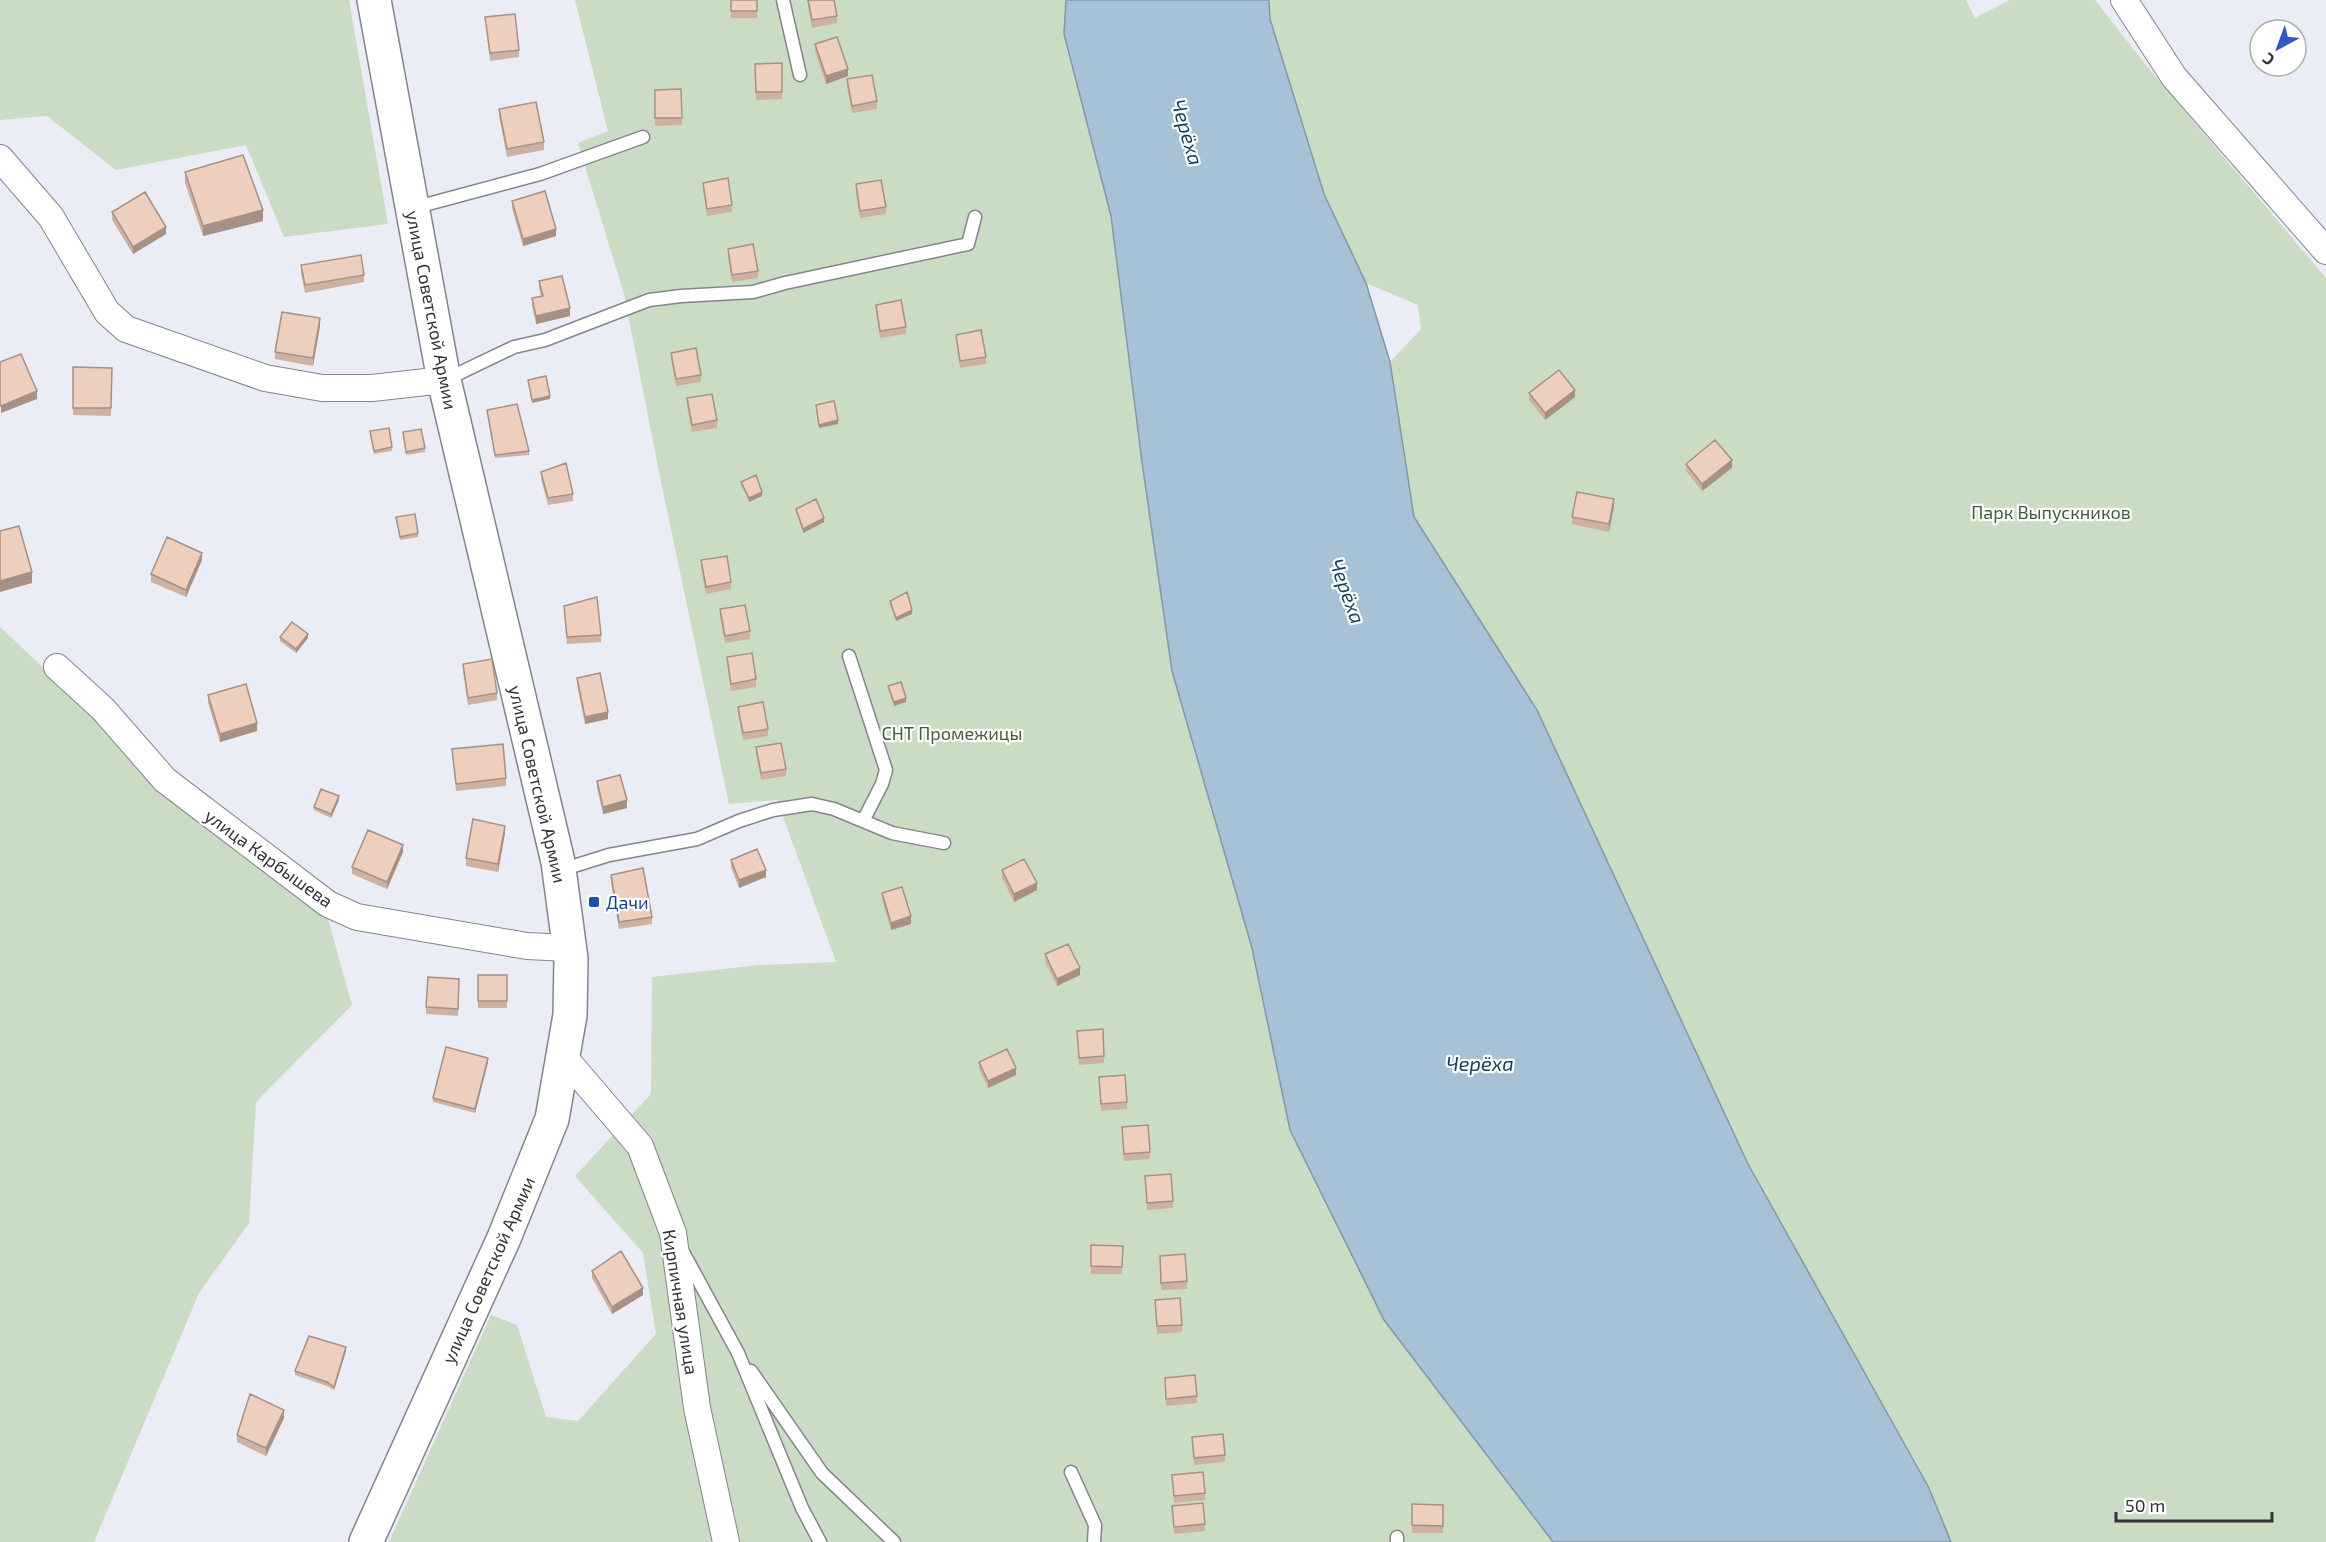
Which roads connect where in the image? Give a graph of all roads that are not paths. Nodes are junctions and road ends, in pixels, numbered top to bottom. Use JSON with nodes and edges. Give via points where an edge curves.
{"nodes":[{"id":1,"x":374,"y":0,"type":"edge"},
{"id":2,"x":783,"y":0,"type":"edge"},
{"id":3,"x":2124,"y":0,"type":"edge"},
{"id":4,"x":800,"y":75,"type":"dead end"},
{"id":5,"x":643,"y":138,"type":"dead end"},
{"id":6,"x":0,"y":158,"type":"edge"},
{"id":7,"x":412,"y":209,"type":"junction"},
{"id":8,"x":975,"y":217,"type":"dead end"},
{"id":9,"x":2326,"y":251,"type":"edge"},
{"id":10,"x":444,"y":380,"type":"junction"},
{"id":11,"x":849,"y":656,"type":"dead end"},
{"id":12,"x":57,"y":667,"type":"dead end"},
{"id":13,"x":863,"y":821,"type":"junction"},
{"id":14,"x":944,"y":843,"type":"dead end"},
{"id":15,"x":560,"y":870,"type":"junction"},
{"id":16,"x":569,"y":948,"type":"junction"},
{"id":17,"x":562,"y":1056,"type":"junction"},
{"id":18,"x":673,"y":1233,"type":"junction"},
{"id":19,"x":738,"y":1353,"type":"junction"},
{"id":20,"x":1071,"y":1472,"type":"dead end"},
{"id":21,"x":366,"y":1542,"type":"edge"},
{"id":22,"x":726,"y":1542,"type":"edge"},
{"id":23,"x":820,"y":1542,"type":"edge"},
{"id":24,"x":894,"y":1542,"type":"edge"},
{"id":25,"x":1094,"y":1542,"type":"edge"}],
"edges":[{"from":1,"to":7,"type":"main road","name":"улица Советской Армии"},
{"from":2,"to":4,"type":"lane"},
{"from":3,"to":9,"type":"street","via":[[2174,77]]},
{"from":5,"to":7,"type":"lane","via":[[540,174]]},
{"from":6,"to":10,"type":"street","via":[[51,217],[107,312],[126,329],[265,378],[322,388],[372,388]]},
{"from":7,"to":10,"type":"main road","name":"улица Советской Армии"},
{"from":8,"to":10,"type":"lane","via":[[968,244],[753,292],[649,300],[546,340],[514,347]]},
{"from":10,"to":15,"type":"main road","name":"улица Советской Армии"},
{"from":11,"to":13,"type":"lane","via":[[886,770]]},
{"from":12,"to":16,"type":"street","name":"улица Карбышева","via":[[103,708],[165,780],[328,904],[357,917],[527,946]]},
{"from":13,"to":14,"type":"lane","via":[[892,833]]},
{"from":13,"to":15,"type":"lane","via":[[812,804],[773,810],[697,839],[609,855]]},
{"from":15,"to":16,"type":"main road","name":"улица Советской Армии"},
{"from":16,"to":17,"type":"main road","name":"улица Советской Армии","via":[[570,1015]]},
{"from":17,"to":18,"type":"street","name":"Кирпичная улица","via":[[640,1146]]},
{"from":17,"to":21,"type":"main road","name":"улица Советской Армии","via":[[552,1119],[504,1238]]},
{"from":18,"to":19,"type":"lane"},
{"from":18,"to":22,"type":"street","name":"Кирпичная улица","via":[[697,1408]]},
{"from":19,"to":23,"type":"lane"},
{"from":19,"to":24,"type":"lane","via":[[822,1473]]},
{"from":20,"to":25,"type":"lane","via":[[1095,1525]]}]}
